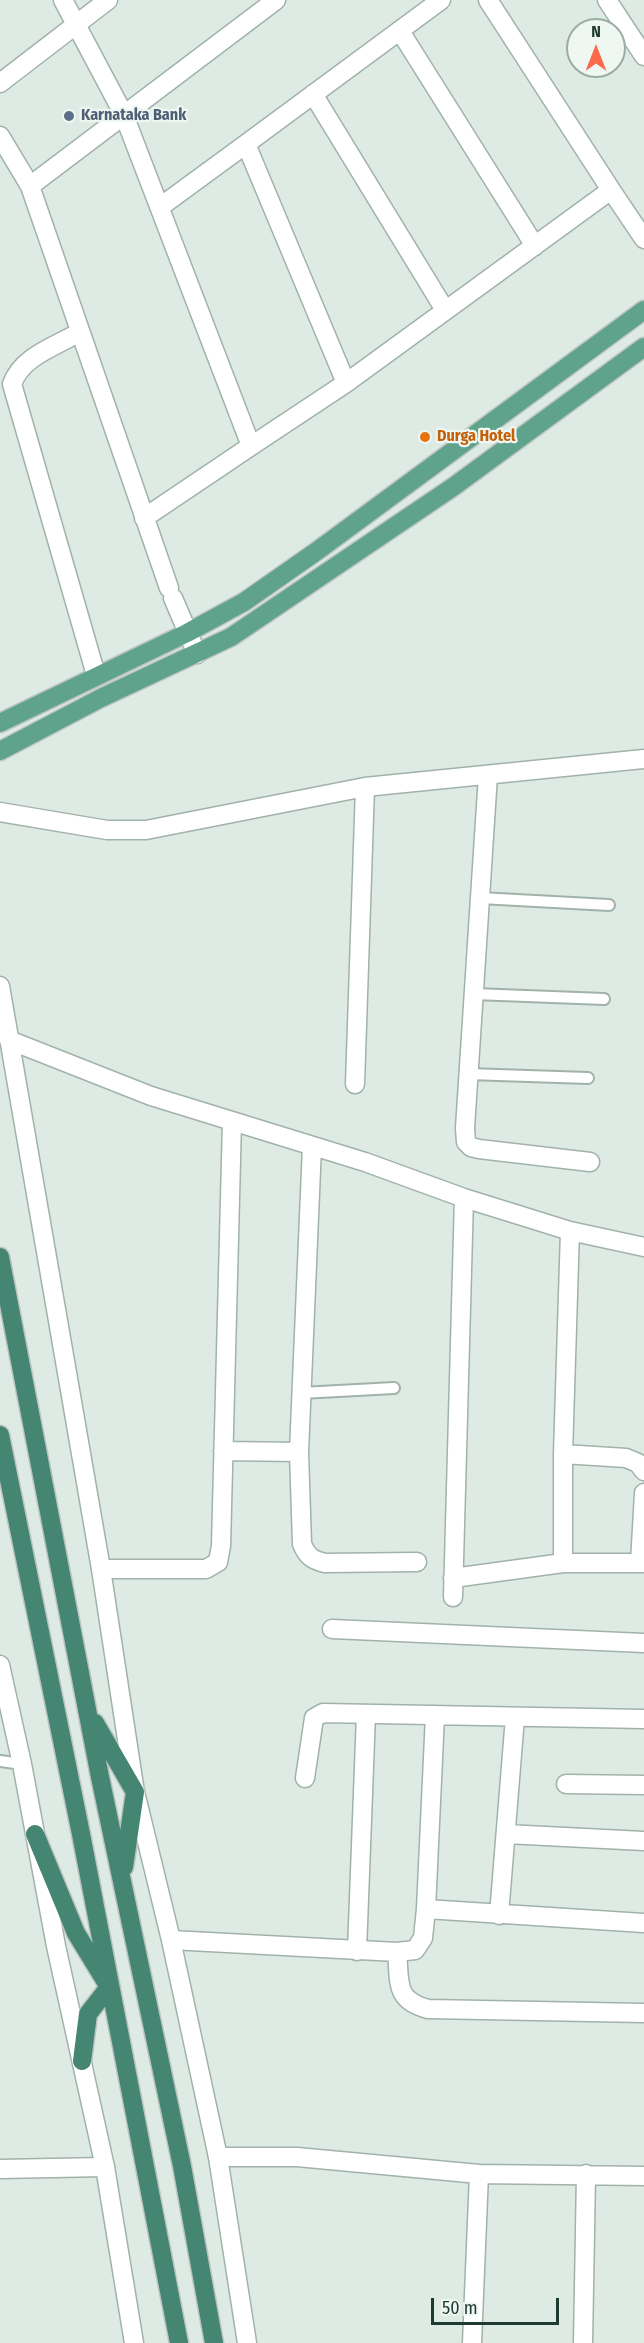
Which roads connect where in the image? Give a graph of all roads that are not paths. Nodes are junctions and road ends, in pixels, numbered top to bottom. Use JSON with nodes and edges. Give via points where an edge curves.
{"nodes":[{"id":1,"x":63,"y":0,"type":"edge"},
{"id":2,"x":108,"y":0,"type":"edge"},
{"id":3,"x":276,"y":0,"type":"edge"},
{"id":4,"x":441,"y":0,"type":"edge"},
{"id":5,"x":488,"y":0,"type":"edge"},
{"id":6,"x":607,"y":0,"type":"edge"},
{"id":7,"x":76,"y":23,"type":"junction"},
{"id":8,"x":400,"y":31,"type":"junction"},
{"id":9,"x":644,"y":56,"type":"edge"},
{"id":10,"x":0,"y":83,"type":"edge"},
{"id":11,"x":313,"y":94,"type":"junction"},
{"id":12,"x":124,"y":114,"type":"junction"},
{"id":13,"x":0,"y":136,"type":"edge"},
{"id":14,"x":246,"y":144,"type":"junction"},
{"id":15,"x":30,"y":186,"type":"junction"},
{"id":16,"x":611,"y":190,"type":"junction"},
{"id":17,"x":160,"y":207,"type":"junction"},
{"id":18,"x":644,"y":239,"type":"edge"},
{"id":19,"x":535,"y":246,"type":"junction"},
{"id":20,"x":445,"y":310,"type":"junction"},
{"id":21,"x":644,"y":310,"type":"edge"},
{"id":22,"x":81,"y":332,"type":"junction"},
{"id":23,"x":607,"y":339,"type":"junction"},
{"id":24,"x":644,"y":347,"type":"edge"},
{"id":25,"x":625,"y":361,"type":"junction"},
{"id":26,"x":346,"y":383,"type":"junction"},
{"id":27,"x":251,"y":446,"type":"junction"},
{"id":28,"x":144,"y":518,"type":"junction"},
{"id":29,"x":317,"y":551,"type":"junction"},
{"id":30,"x":332,"y":571,"type":"junction"},
{"id":31,"x":187,"y":633,"type":"junction"},
{"id":32,"x":197,"y":654,"type":"junction"},
{"id":33,"x":96,"y":675,"type":"junction"},
{"id":34,"x":0,"y":723,"type":"edge"},
{"id":35,"x":0,"y":751,"type":"edge"},
{"id":36,"x":644,"y":759,"type":"edge"},
{"id":37,"x":488,"y":775,"type":"junction"},
{"id":38,"x":365,"y":787,"type":"junction"},
{"id":39,"x":0,"y":812,"type":"edge"},
{"id":40,"x":480,"y":898,"type":"junction"},
{"id":41,"x":609,"y":905,"type":"dead end"},
{"id":42,"x":0,"y":986,"type":"edge"},
{"id":43,"x":474,"y":994,"type":"junction"},
{"id":44,"x":604,"y":999,"type":"dead end"},
{"id":45,"x":9,"y":1040,"type":"junction"},
{"id":46,"x":468,"y":1074,"type":"junction"},
{"id":47,"x":588,"y":1078,"type":"dead end"},
{"id":48,"x":355,"y":1084,"type":"dead end"},
{"id":49,"x":232,"y":1121,"type":"junction"},
{"id":50,"x":312,"y":1146,"type":"junction"},
{"id":51,"x":590,"y":1162,"type":"dead end"},
{"id":52,"x":464,"y":1198,"type":"junction"},
{"id":53,"x":570,"y":1231,"type":"junction"},
{"id":54,"x":644,"y":1247,"type":"edge"},
{"id":55,"x":0,"y":1257,"type":"edge"},
{"id":56,"x":394,"y":1389,"type":"dead end"},
{"id":57,"x":301,"y":1393,"type":"junction"},
{"id":58,"x":0,"y":1435,"type":"edge"},
{"id":59,"x":223,"y":1451,"type":"junction"},
{"id":60,"x":299,"y":1452,"type":"junction"},
{"id":61,"x":563,"y":1454,"type":"junction"},
{"id":62,"x":644,"y":1471,"type":"edge"},
{"id":63,"x":644,"y":1493,"type":"edge"},
{"id":64,"x":417,"y":1562,"type":"dead end"},
{"id":65,"x":562,"y":1563,"type":"junction"},
{"id":66,"x":642,"y":1563,"type":"edge"},
{"id":67,"x":101,"y":1569,"type":"junction"},
{"id":68,"x":453,"y":1578,"type":"junction"},
{"id":69,"x":453,"y":1597,"type":"dead end"},
{"id":70,"x":332,"y":1629,"type":"dead end"},
{"id":71,"x":644,"y":1643,"type":"edge"},
{"id":72,"x":0,"y":1665,"type":"edge"},
{"id":73,"x":88,"y":1711,"type":"junction"},
{"id":74,"x":366,"y":1714,"type":"junction"},
{"id":75,"x":435,"y":1715,"type":"junction"},
{"id":76,"x":515,"y":1717,"type":"junction"},
{"id":77,"x":644,"y":1719,"type":"edge"},
{"id":78,"x":0,"y":1761,"type":"edge"},
{"id":79,"x":22,"y":1764,"type":"junction"},
{"id":80,"x":306,"y":1778,"type":"dead end"},
{"id":81,"x":566,"y":1784,"type":"dead end"},
{"id":82,"x":644,"y":1785,"type":"edge"},
{"id":83,"x":135,"y":1792,"type":"junction"},
{"id":84,"x":34,"y":1834,"type":"junction"},
{"id":85,"x":506,"y":1834,"type":"junction"},
{"id":86,"x":644,"y":1841,"type":"edge"},
{"id":87,"x":122,"y":1878,"type":"junction"},
{"id":88,"x":426,"y":1909,"type":"junction"},
{"id":89,"x":499,"y":1915,"type":"junction"},
{"id":90,"x":644,"y":1923,"type":"edge"},
{"id":91,"x":171,"y":1941,"type":"junction"},
{"id":92,"x":357,"y":1951,"type":"junction"},
{"id":93,"x":397,"y":1952,"type":"junction"},
{"id":94,"x":109,"y":1987,"type":"junction"},
{"id":95,"x":644,"y":2013,"type":"edge"},
{"id":96,"x":82,"y":2061,"type":"junction"},
{"id":97,"x":218,"y":2157,"type":"junction"},
{"id":98,"x":105,"y":2167,"type":"junction"},
{"id":99,"x":0,"y":2169,"type":"edge"},
{"id":100,"x":479,"y":2174,"type":"junction"},
{"id":101,"x":586,"y":2174,"type":"junction"},
{"id":102,"x":644,"y":2176,"type":"edge"},
{"id":103,"x":134,"y":2343,"type":"edge"},
{"id":104,"x":179,"y":2343,"type":"edge"},
{"id":105,"x":214,"y":2343,"type":"edge"},
{"id":106,"x":246,"y":2343,"type":"edge"},
{"id":107,"x":472,"y":2343,"type":"edge"},
{"id":108,"x":583,"y":2343,"type":"edge"}],
"edges":[{"from":1,"to":7,"type":"street"},
{"from":2,"to":7,"type":"street"},
{"from":3,"to":12,"type":"street"},
{"from":4,"to":8,"type":"street"},
{"from":5,"to":16,"type":"street"},
{"from":6,"to":9,"type":"street"},
{"from":7,"to":10,"type":"street"},
{"from":7,"to":12,"type":"street"},
{"from":8,"to":11,"type":"street"},
{"from":8,"to":19,"type":"street"},
{"from":11,"to":14,"type":"street"},
{"from":11,"to":20,"type":"street"},
{"from":12,"to":15,"type":"street"},
{"from":12,"to":17,"type":"street"},
{"from":13,"to":15,"type":"street"},
{"from":14,"to":17,"type":"street"},
{"from":14,"to":26,"type":"street"},
{"from":15,"to":22,"type":"street"},
{"from":16,"to":18,"type":"street"},
{"from":16,"to":19,"type":"street"},
{"from":17,"to":27,"type":"street"},
{"from":19,"to":20,"type":"street"},
{"from":20,"to":26,"type":"street"},
{"from":21,"to":23,"type":"main road"},
{"from":22,"to":28,"type":"street"},
{"from":22,"to":33,"type":"street","via":[[25,363],[12,384]]},
{"from":23,"to":25,"type":"main road"},
{"from":23,"to":29,"type":"main road"},
{"from":24,"to":25,"type":"main road"},
{"from":25,"to":30,"type":"main road"},
{"from":26,"to":27,"type":"street"},
{"from":27,"to":28,"type":"street"},
{"from":28,"to":31,"type":"street"},
{"from":29,"to":30,"type":"main road"},
{"from":29,"to":31,"type":"main road","via":[[244,602]]},
{"from":30,"to":32,"type":"main road","via":[[231,637]]},
{"from":31,"to":32,"type":"street"},
{"from":31,"to":33,"type":"main road"},
{"from":32,"to":35,"type":"main road"},
{"from":33,"to":34,"type":"main road"},
{"from":36,"to":37,"type":"street"},
{"from":37,"to":38,"type":"street"},
{"from":37,"to":40,"type":"street"},
{"from":38,"to":39,"type":"street","via":[[146,830],[106,830]]},
{"from":38,"to":48,"type":"street"},
{"from":40,"to":41,"type":"lane"},
{"from":40,"to":43,"type":"street"},
{"from":42,"to":45,"type":"street"},
{"from":43,"to":44,"type":"lane"},
{"from":43,"to":46,"type":"street"},
{"from":45,"to":49,"type":"street","via":[[151,1096]]},
{"from":45,"to":67,"type":"street"},
{"from":46,"to":47,"type":"lane"},
{"from":46,"to":51,"type":"street","via":[[465,1136],[471,1147]]},
{"from":49,"to":50,"type":"street"},
{"from":49,"to":59,"type":"street"},
{"from":50,"to":52,"type":"street"},
{"from":50,"to":57,"type":"street"},
{"from":52,"to":53,"type":"street"},
{"from":52,"to":68,"type":"street"},
{"from":53,"to":54,"type":"street"},
{"from":53,"to":61,"type":"street"},
{"from":55,"to":73,"type":"highway"},
{"from":56,"to":57,"type":"lane"},
{"from":57,"to":60,"type":"street"},
{"from":58,"to":94,"type":"highway"},
{"from":59,"to":60,"type":"street"},
{"from":59,"to":67,"type":"street","via":[[218,1562],[206,1569]]},
{"from":60,"to":64,"type":"street","via":[[306,1554],[325,1563]]},
{"from":61,"to":62,"type":"street","via":[[626,1458]]},
{"from":61,"to":65,"type":"street"},
{"from":63,"to":66,"type":"street"},
{"from":65,"to":66,"type":"street"},
{"from":65,"to":68,"type":"street"},
{"from":67,"to":83,"type":"street"},
{"from":68,"to":69,"type":"street"},
{"from":70,"to":71,"type":"street"},
{"from":72,"to":79,"type":"street"},
{"from":73,"to":83,"type":"highway"},
{"from":73,"to":87,"type":"highway"},
{"from":74,"to":75,"type":"street"},
{"from":74,"to":80,"type":"street","via":[[323,1713],[314,1718]]},
{"from":74,"to":92,"type":"street"},
{"from":75,"to":76,"type":"street"},
{"from":75,"to":88,"type":"street"},
{"from":76,"to":77,"type":"street"},
{"from":76,"to":85,"type":"street"},
{"from":78,"to":79,"type":"lane"},
{"from":79,"to":84,"type":"street"},
{"from":81,"to":82,"type":"street"},
{"from":83,"to":87,"type":"highway"},
{"from":83,"to":91,"type":"street"},
{"from":84,"to":94,"type":"highway","via":[[76,1933]]},
{"from":84,"to":96,"type":"street"},
{"from":85,"to":86,"type":"street"},
{"from":85,"to":89,"type":"street"},
{"from":87,"to":105,"type":"highway"},
{"from":88,"to":89,"type":"street"},
{"from":88,"to":93,"type":"street","via":[[423,1938],[415,1950]]},
{"from":89,"to":90,"type":"street"},
{"from":91,"to":92,"type":"street"},
{"from":91,"to":97,"type":"street"},
{"from":92,"to":93,"type":"street"},
{"from":93,"to":95,"type":"street","via":[[401,1993],[411,2005],[428,2009]]},
{"from":94,"to":96,"type":"highway","via":[[88,2014]]},
{"from":94,"to":104,"type":"highway"},
{"from":96,"to":98,"type":"street"},
{"from":97,"to":100,"type":"street","via":[[297,2157]]},
{"from":97,"to":106,"type":"street"},
{"from":98,"to":99,"type":"street"},
{"from":98,"to":103,"type":"street"},
{"from":100,"to":101,"type":"street"},
{"from":100,"to":107,"type":"street"},
{"from":101,"to":102,"type":"street"},
{"from":101,"to":108,"type":"street"}]}
